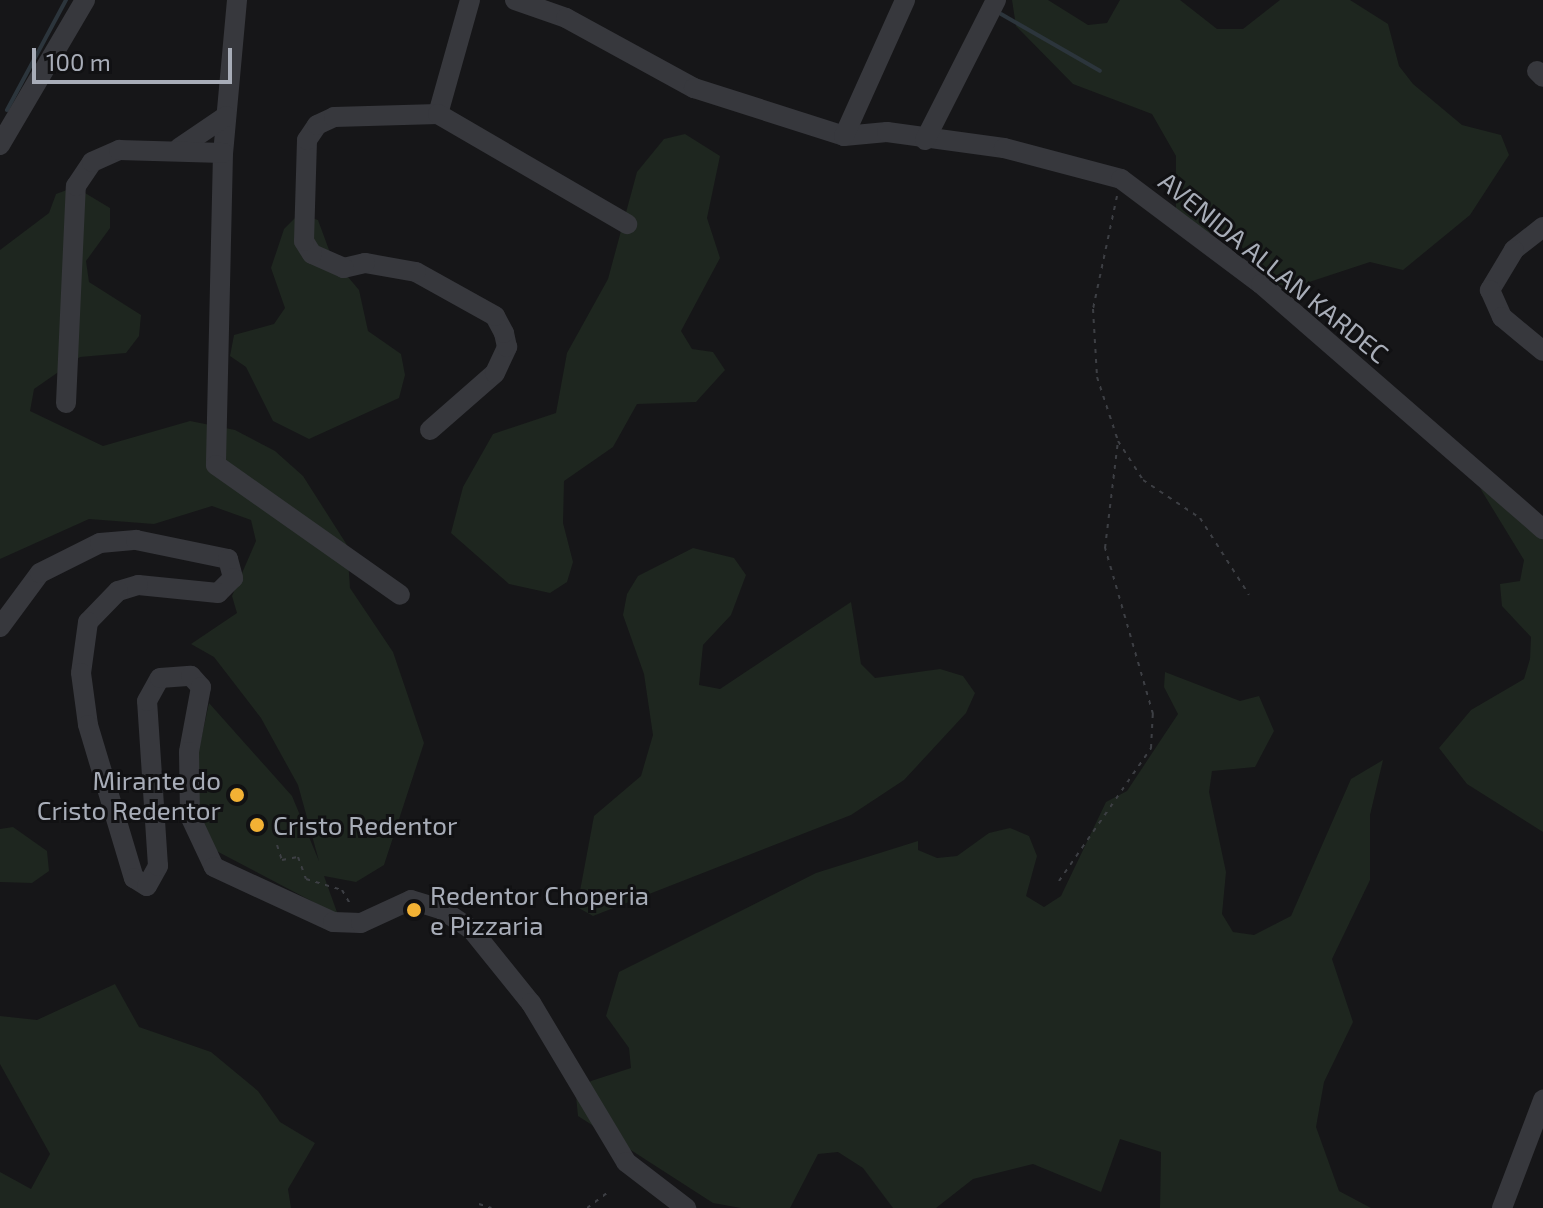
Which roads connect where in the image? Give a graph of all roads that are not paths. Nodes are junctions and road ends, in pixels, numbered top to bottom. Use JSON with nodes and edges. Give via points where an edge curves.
{"nodes":[{"id":1,"x":85,"y":0,"type":"edge"},
{"id":2,"x":237,"y":0,"type":"edge"},
{"id":3,"x":470,"y":0,"type":"edge"},
{"id":4,"x":515,"y":0,"type":"edge"},
{"id":5,"x":905,"y":0,"type":"edge"},
{"id":6,"x":996,"y":0,"type":"edge"},
{"id":7,"x":438,"y":114,"type":"junction"},
{"id":8,"x":226,"y":116,"type":"junction"},
{"id":9,"x":844,"y":136,"type":"junction"},
{"id":10,"x":925,"y":140,"type":"junction"},
{"id":11,"x":0,"y":145,"type":"edge"},
{"id":12,"x":179,"y":148,"type":"junction"},
{"id":13,"x":223,"y":153,"type":"junction"},
{"id":14,"x":627,"y":224,"type":"dead end"},
{"id":15,"x":1543,"y":227,"type":"edge"},
{"id":16,"x":1543,"y":351,"type":"edge"},
{"id":17,"x":66,"y":403,"type":"dead end"},
{"id":18,"x":430,"y":430,"type":"dead end"},
{"id":19,"x":1542,"y":525,"type":"edge"},
{"id":20,"x":400,"y":595,"type":"dead end"},
{"id":21,"x":0,"y":627,"type":"edge"},
{"id":22,"x":1543,"y":1100,"type":"edge"},
{"id":23,"x":686,"y":1208,"type":"edge"},
{"id":24,"x":1502,"y":1208,"type":"edge"}],
"edges":[{"from":1,"to":11,"type":"street"},
{"from":2,"to":8,"type":"street"},
{"from":3,"to":7,"type":"street"},
{"from":4,"to":9,"type":"street","via":[[566,18],[694,88]]},
{"from":5,"to":9,"type":"street"},
{"from":6,"to":10,"type":"street"},
{"from":7,"to":14,"type":"street"},
{"from":7,"to":18,"type":"street","via":[[348,116],[317,125],[307,140],[304,241],[327,265],[416,272],[495,316],[504,333],[503,359]]},
{"from":8,"to":12,"type":"street"},
{"from":8,"to":13,"type":"street"},
{"from":9,"to":10,"type":"street","name":"AVENIDA ALLAN KARDEC","via":[[887,132]]},
{"from":10,"to":19,"type":"street","name":"AVENIDA ALLAN KARDEC","via":[[1004,148],[1121,179],[1261,284]]},
{"from":12,"to":13,"type":"street"},
{"from":12,"to":17,"type":"street","via":[[119,150],[92,162],[76,186]]},
{"from":13,"to":20,"type":"street","via":[[216,465]]},
{"from":15,"to":16,"type":"street","via":[[1514,250],[1490,290],[1502,317]]},
{"from":21,"to":23,"type":"street","via":[[40,573],[100,543],[136,540],[228,559],[233,578],[218,593],[138,585],[111,596],[88,622],[81,673],[88,725],[134,878],[147,886],[158,866],[147,701],[160,678],[191,676],[201,687],[187,787],[200,847],[214,867],[308,913],[361,923],[411,900],[472,930],[531,1003],[626,1162]]},
{"from":22,"to":24,"type":"street"}]}
